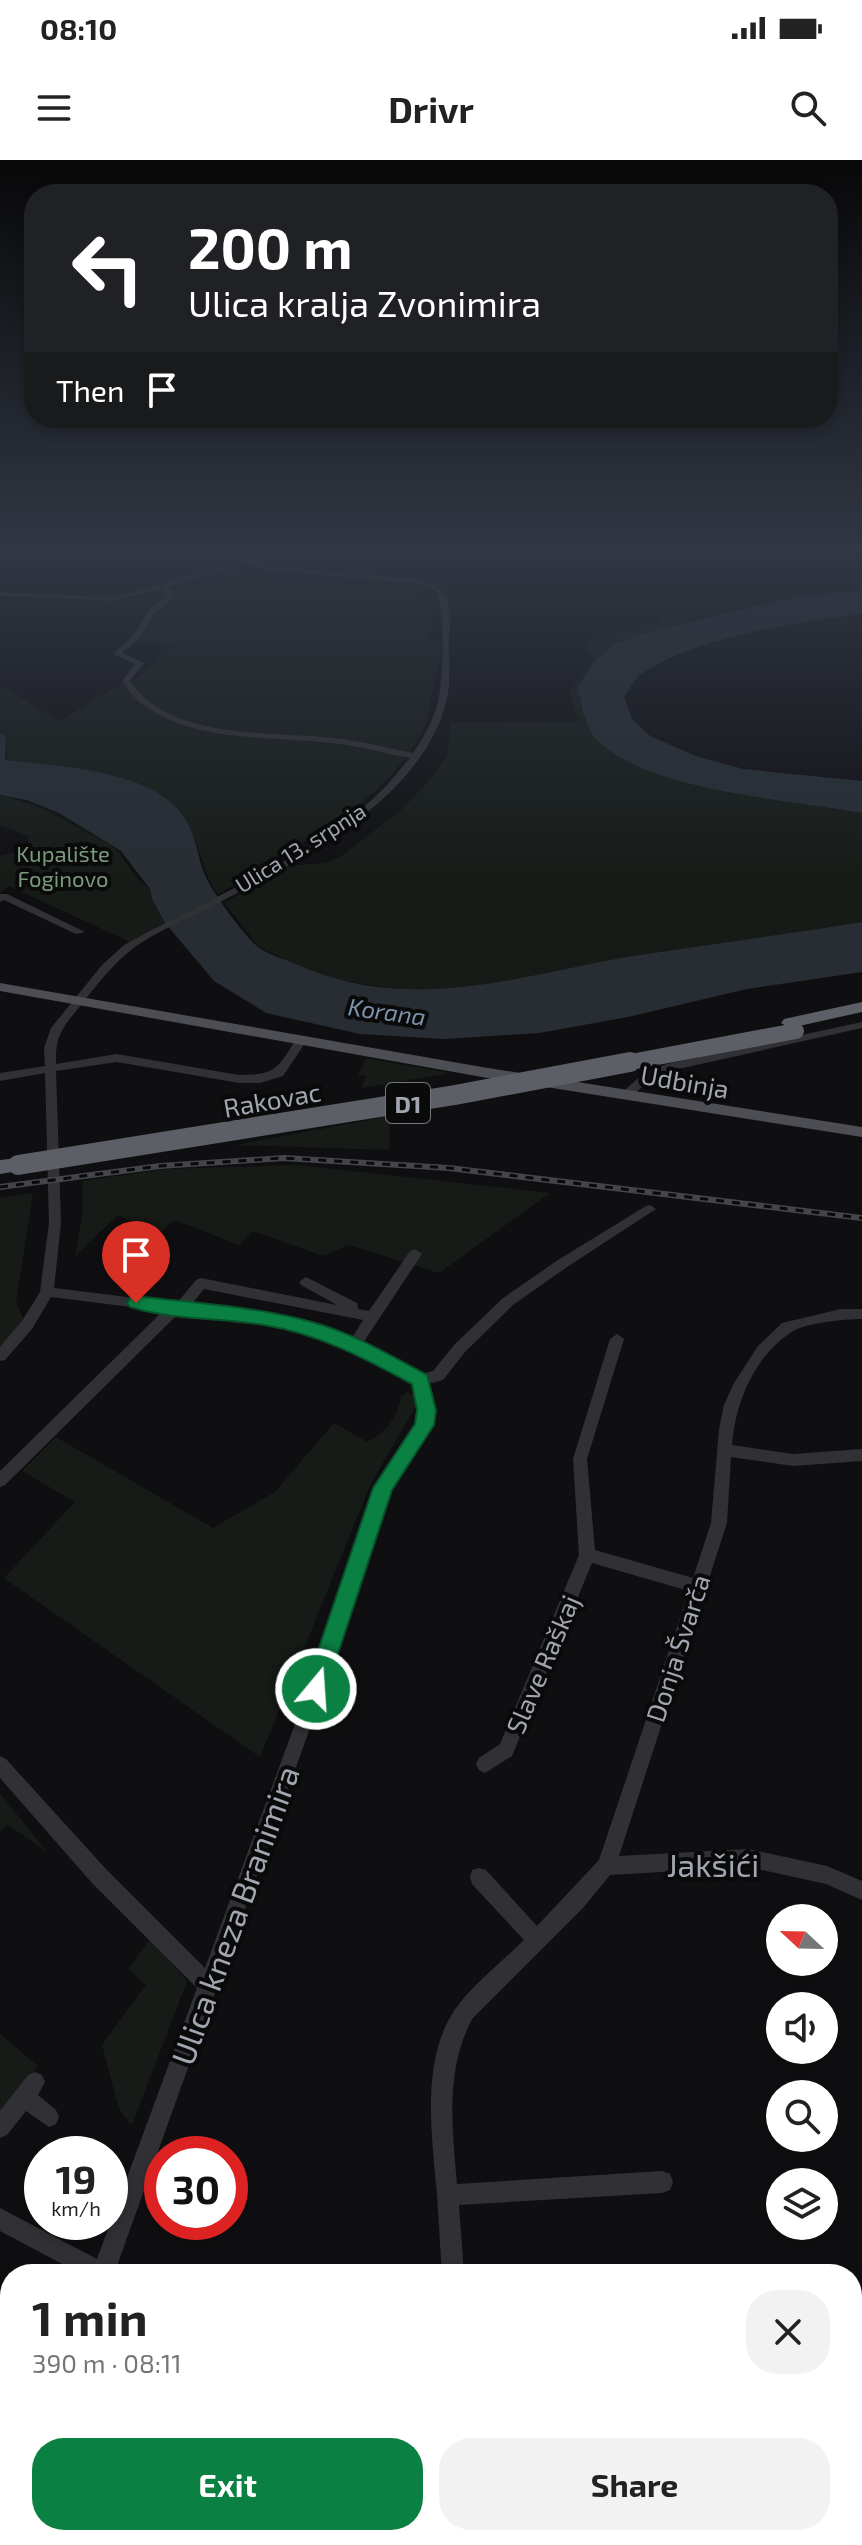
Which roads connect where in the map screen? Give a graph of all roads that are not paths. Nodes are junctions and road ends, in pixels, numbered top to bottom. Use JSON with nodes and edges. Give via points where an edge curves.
{"nodes":[{"id":1,"x":133,"y":660,"type":"edge"},
{"id":2,"x":446,"y":660,"type":"edge"},
{"id":3,"x":415,"y":756,"type":"junction"},
{"id":4,"x":0,"y":899,"type":"edge"},
{"id":5,"x":80,"y":932,"type":"dead end"},
{"id":6,"x":0,"y":987,"type":"edge"},
{"id":7,"x":79,"y":1001,"type":"junction"},
{"id":8,"x":862,"y":1007,"type":"edge"},
{"id":9,"x":862,"y":1016,"type":"edge"},
{"id":10,"x":862,"y":1025,"type":"edge"},
{"id":11,"x":792,"y":1032,"type":"junction"},
{"id":12,"x":301,"y":1040,"type":"junction"},
{"id":13,"x":51,"y":1069,"type":"junction"},
{"id":14,"x":0,"y":1077,"type":"edge"},
{"id":15,"x":624,"y":1096,"type":"junction"},
{"id":16,"x":862,"y":1132,"type":"edge"},
{"id":17,"x":8,"y":1161,"type":"edge"},
{"id":18,"x":650,"y":1209,"type":"dead end"},
{"id":19,"x":415,"y":1254,"type":"dead end"},
{"id":20,"x":306,"y":1282,"type":"dead end"},
{"id":21,"x":47,"y":1292,"type":"junction"},
{"id":22,"x":181,"y":1308,"type":"junction"},
{"id":23,"x":862,"y":1314,"type":"edge"},
{"id":24,"x":367,"y":1315,"type":"junction"},
{"id":25,"x":617,"y":1339,"type":"dead end"},
{"id":26,"x":355,"y":1345,"type":"junction"},
{"id":27,"x":0,"y":1356,"type":"edge"},
{"id":28,"x":420,"y":1380,"type":"junction"},
{"id":29,"x":725,"y":1450,"type":"junction"},
{"id":30,"x":862,"y":1455,"type":"edge"},
{"id":31,"x":0,"y":1481,"type":"edge"},
{"id":32,"x":587,"y":1555,"type":"junction"},
{"id":33,"x":697,"y":1586,"type":"junction"},
{"id":34,"x":485,"y":1764,"type":"dead end"},
{"id":35,"x":0,"y":1765,"type":"edge"},
{"id":36,"x":606,"y":1866,"type":"junction"},
{"id":37,"x":479,"y":1877,"type":"dead end"},
{"id":38,"x":862,"y":1891,"type":"edge"},
{"id":39,"x":537,"y":1940,"type":"junction"},
{"id":40,"x":209,"y":1986,"type":"junction"},
{"id":41,"x":49,"y":2117,"type":"dead end"},
{"id":42,"x":0,"y":2128,"type":"edge"},
{"id":43,"x":662,"y":2182,"type":"dead end"},
{"id":44,"x":448,"y":2195,"type":"junction"},
{"id":45,"x":0,"y":2219,"type":"edge"},
{"id":46,"x":84,"y":2264,"type":"edge"},
{"id":47,"x":107,"y":2264,"type":"edge"},
{"id":48,"x":452,"y":2264,"type":"edge"}],
"edges":[{"from":1,"to":3,"type":"street","via":[[140,663],[126,681],[152,709],[216,731],[330,739]]},
{"from":2,"to":3,"type":"street","name":"Ulica 13. srpnja","via":[[442,701]]},
{"from":3,"to":7,"type":"street","name":"Ulica 13. srpnja","via":[[363,810],[279,865],[114,958]]},
{"from":4,"to":5,"type":"street"},
{"from":6,"to":7,"type":"main road","name":"Rakovac"},
{"from":7,"to":12,"type":"main road","name":"Rakovac"},
{"from":7,"to":13,"type":"street","name":"Ulica 13. srpnja","via":[[52,1037]]},
{"from":8,"to":11,"type":"highway","number":"D1"},
{"from":9,"to":11,"type":"highway","number":"D1"},
{"from":10,"to":11,"type":"street","name":"Udbinja"},
{"from":11,"to":15,"type":"street","name":"Udbinja","via":[[649,1075]]},
{"from":11,"to":17,"type":"highway","name":"Rakovac","number":"D1","bridge":true,"via":[[455,1095]]},
{"from":12,"to":13,"type":"street","via":[[279,1073],[260,1079],[117,1058]]},
{"from":12,"to":15,"type":"main road","name":"Rakovac"},
{"from":13,"to":14,"type":"street"},
{"from":13,"to":21,"type":"street","name":"Ulica 13. srpnja","via":[[55,1223]]},
{"from":15,"to":16,"type":"main road","name":"Udbinja"},
{"from":18,"to":28,"type":"street","via":[[506,1300],[461,1343],[438,1376]]},
{"from":19,"to":24,"type":"street"},
{"from":20,"to":24,"type":"street"},
{"from":21,"to":22,"type":"street"},
{"from":21,"to":27,"type":"street"},
{"from":22,"to":24,"type":"street","via":[[201,1283]]},
{"from":22,"to":26,"type":"street","via":[[308,1328]]},
{"from":22,"to":31,"type":"street"},
{"from":23,"to":29,"type":"street","name":"Donja Švarča","via":[[803,1322],[773,1337],[731,1405]]},
{"from":24,"to":26,"type":"street"},
{"from":25,"to":32,"type":"street","name":"Slave Raškaj","via":[[580,1459]]},
{"from":26,"to":28,"type":"street"},
{"from":28,"to":40,"type":"street","name":"Ulica kneza Branimira","via":[[424,1425],[383,1488]]},
{"from":29,"to":30,"type":"street","via":[[793,1460]]},
{"from":29,"to":33,"type":"street","name":"Donja Švarča","via":[[719,1523]]},
{"from":32,"to":33,"type":"street"},
{"from":32,"to":34,"type":"street","name":"Slave Raškaj","via":[[506,1750]]},
{"from":33,"to":36,"type":"street","name":"Donja Švarča"},
{"from":35,"to":40,"type":"street","via":[[99,1876]]},
{"from":36,"to":38,"type":"street","name":"Jakšići","via":[[748,1858],[827,1875]]},
{"from":36,"to":39,"type":"street","name":"Donja Švarča"},
{"from":37,"to":39,"type":"street"},
{"from":39,"to":44,"type":"street","name":"Donja Švarča","via":[[465,2012],[446,2051],[441,2111]]},
{"from":40,"to":47,"type":"street","name":"Ulica kneza Branimira"},
{"from":41,"to":42,"type":"street","via":[[30,2090]]},
{"from":43,"to":44,"type":"street"},
{"from":44,"to":48,"type":"street","name":"Donja Švarča"},
{"from":45,"to":46,"type":"street"}]}
